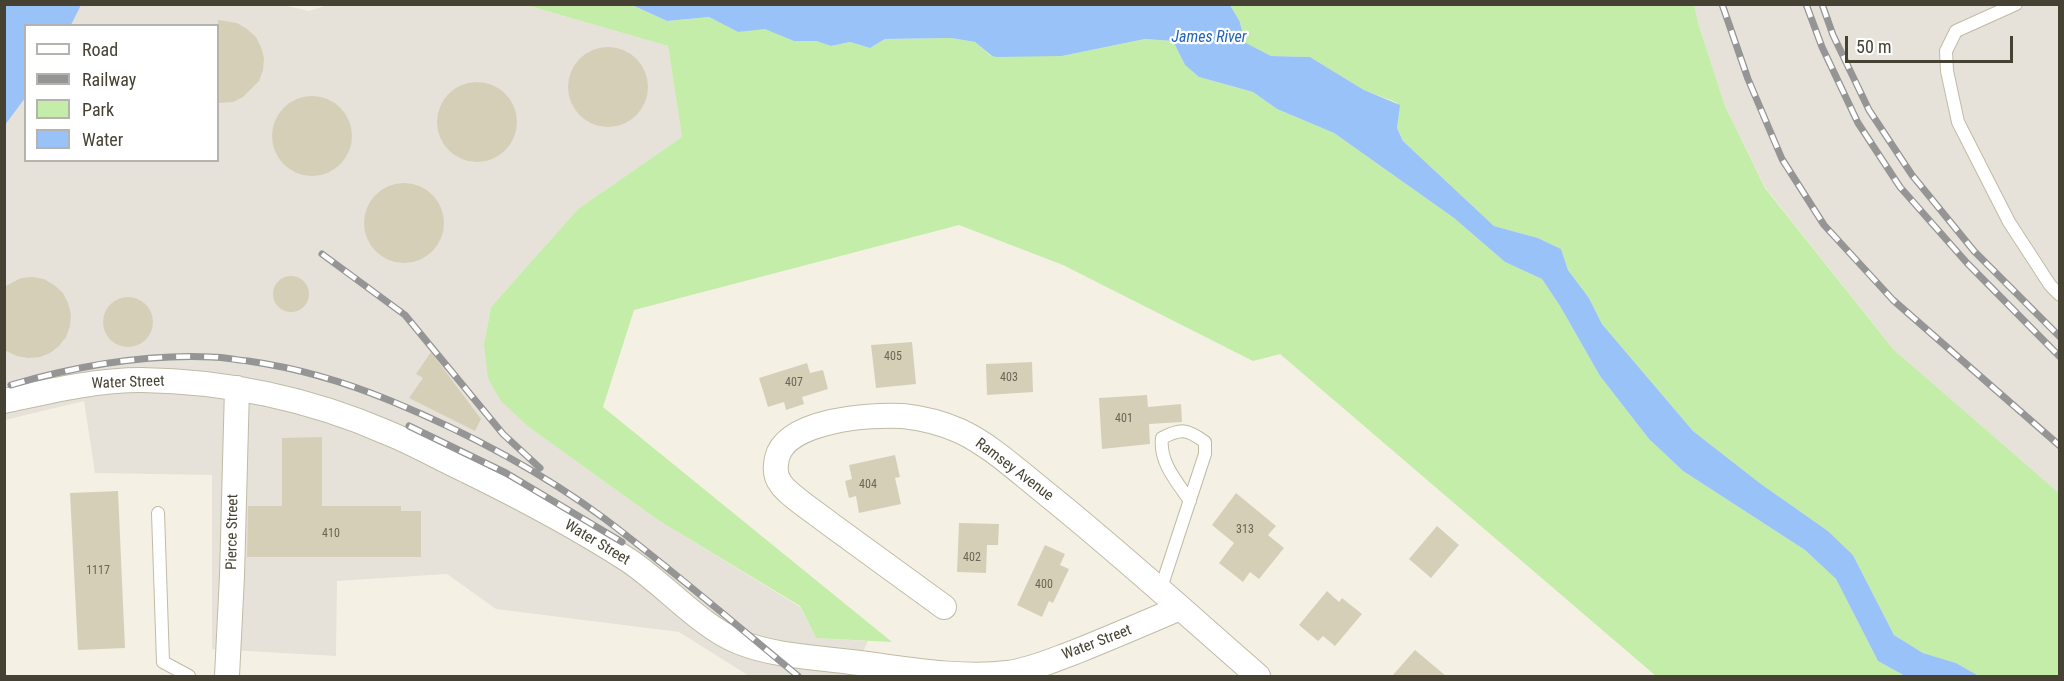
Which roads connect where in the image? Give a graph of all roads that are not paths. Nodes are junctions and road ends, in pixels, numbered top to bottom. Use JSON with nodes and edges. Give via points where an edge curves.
{"nodes":[{"id":1,"x":2016,"y":4,"type":"edge"},
{"id":2,"x":2060,"y":295,"type":"edge"},
{"id":3,"x":237,"y":388,"type":"junction"},
{"id":4,"x":4,"y":401,"type":"edge"},
{"id":5,"x":1190,"y":501,"type":"junction"},
{"id":6,"x":158,"y":513,"type":"dead end"},
{"id":7,"x":1160,"y":591,"type":"junction"},
{"id":8,"x":944,"y":607,"type":"dead end"},
{"id":9,"x":1180,"y":608,"type":"junction"},
{"id":10,"x":189,"y":676,"type":"edge"},
{"id":11,"x":227,"y":676,"type":"edge"},
{"id":12,"x":1258,"y":676,"type":"edge"}],
"edges":[{"from":1,"to":2,"type":"lane","via":[[1956,31],[1946,51],[1947,71],[1958,122],[2009,222]]},
{"from":3,"to":4,"type":"street","name":"Water Street","via":[[138,380],[76,385]]},
{"from":3,"to":9,"type":"street","name":"Water Street","via":[[304,404],[378,429],[518,496],[629,561],[714,628],[737,642],[768,651],[950,674],[1012,672],[1105,640]]},
{"from":3,"to":11,"type":"street","name":"Pierce Street"},
{"from":5,"to":5,"type":"lane","via":[[1205,442],[1193,433],[1176,430],[1162,438],[1161,449],[1168,468]]},
{"from":5,"to":7,"type":"lane"},
{"from":6,"to":10,"type":"lane","via":[[163,662]]},
{"from":7,"to":8,"type":"street","name":"Ramsey Avenue","via":[[1072,514],[985,445],[959,430],[902,416],[860,417],[832,421],[785,442],[775,464],[781,485]]},
{"from":7,"to":9,"type":"street","name":"Ramsey Avenue"},
{"from":9,"to":12,"type":"street","name":"Ramsey Avenue"}]}
